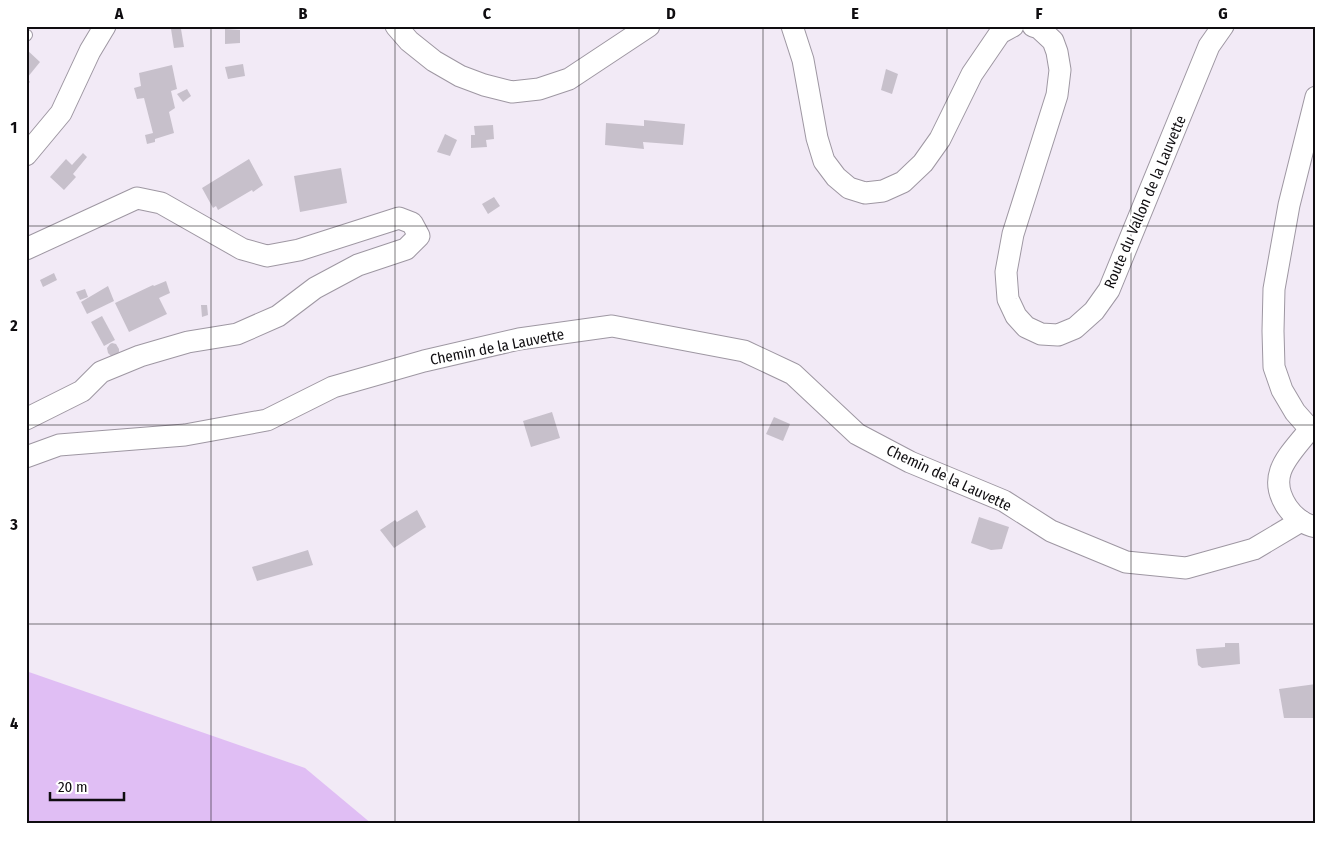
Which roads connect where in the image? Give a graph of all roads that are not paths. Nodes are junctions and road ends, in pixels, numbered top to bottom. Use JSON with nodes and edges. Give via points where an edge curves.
{"nodes":[{"id":1,"x":106,"y":26,"type":"edge"},
{"id":2,"x":396,"y":26,"type":"edge"},
{"id":3,"x":649,"y":26,"type":"edge"},
{"id":4,"x":792,"y":26,"type":"edge"},
{"id":5,"x":1013,"y":26,"type":"edge"},
{"id":6,"x":1033,"y":26,"type":"edge"},
{"id":7,"x":1223,"y":26,"type":"edge"},
{"id":8,"x":1316,"y":97,"type":"edge"},
{"id":9,"x":26,"y":155,"type":"edge"},
{"id":10,"x":26,"y":249,"type":"edge"},
{"id":11,"x":26,"y":419,"type":"edge"},
{"id":12,"x":1313,"y":430,"type":"edge"},
{"id":13,"x":26,"y":457,"type":"edge"},
{"id":14,"x":1309,"y":524,"type":"edge"}],
"edges":[{"from":1,"to":9,"type":"street","via":[[90,51],[61,114]]},
{"from":2,"to":3,"type":"street","via":[[434,61],[460,76],[512,92],[539,89],[569,79]]},
{"from":4,"to":5,"type":"street","via":[[803,60],[824,160],[836,178],[849,188],[865,193],[883,192],[904,182],[923,163],[940,139],[972,74],[1000,32]]},
{"from":6,"to":7,"type":"street","name":"Route du Vallon de la Lauvette","via":[[1053,41],[1060,70],[1057,95],[1013,234],[1006,272],[1008,299],[1026,327],[1041,334],[1058,335],[1075,328],[1110,290],[1210,46]]},
{"from":8,"to":12,"type":"street","via":[[1289,205],[1274,289],[1273,331],[1274,367],[1282,390],[1295,412]]},
{"from":10,"to":11,"type":"street","via":[[137,198],[161,202],[242,249],[267,256],[299,250],[399,218],[412,223],[418,236],[406,249],[358,265],[315,288],[278,316],[237,334],[188,342],[140,356],[101,372],[82,391]]},
{"from":12,"to":14,"type":"street","name":"Chemin de la Lauvette","via":[[1288,457],[1280,470],[1278,483],[1291,513]]},
{"from":13,"to":14,"type":"street","name":"Chemin de la Lauvette","via":[[59,445],[186,435],[267,420],[333,387],[424,361],[519,339],[612,326],[744,351],[793,374],[857,434],[910,462],[1004,501],[1051,532],[1126,562],[1186,568],[1254,549]]}]}
